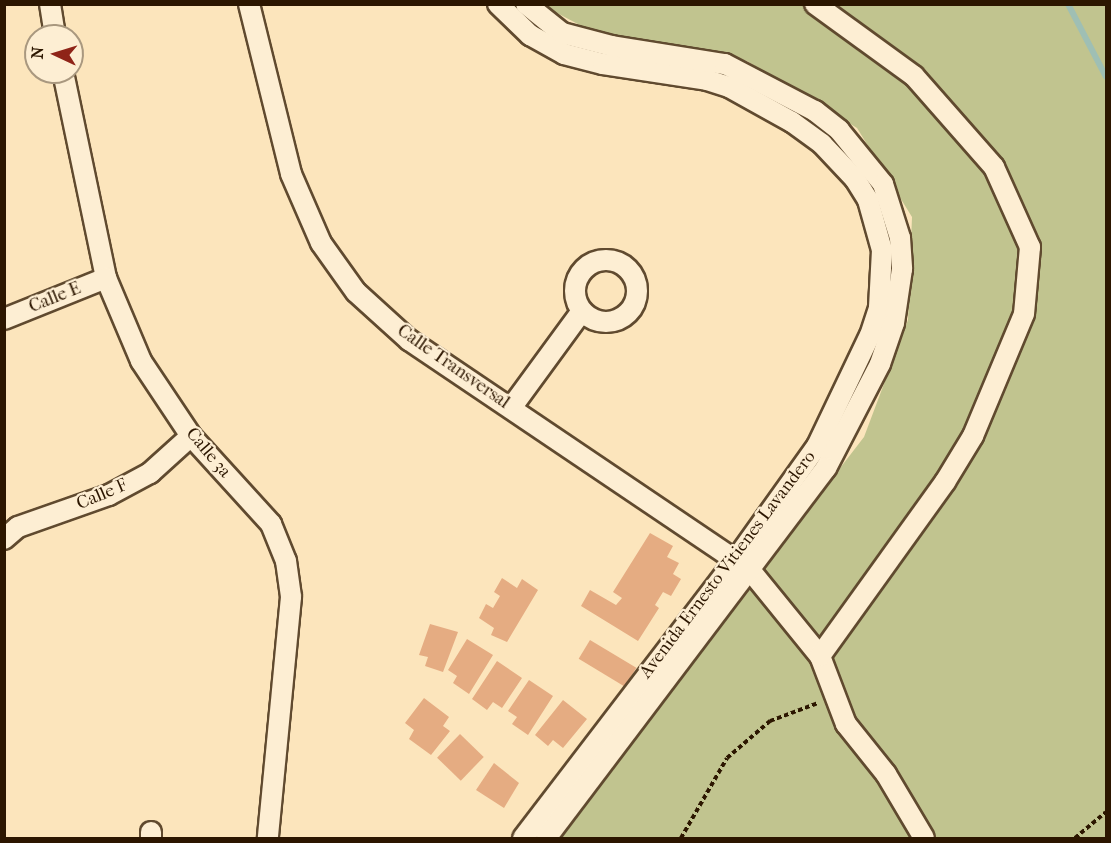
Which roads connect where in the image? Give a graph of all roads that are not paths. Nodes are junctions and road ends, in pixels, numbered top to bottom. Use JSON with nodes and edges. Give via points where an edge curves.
{"nodes":[{"id":1,"x":50,"y":4,"type":"edge"},
{"id":2,"x":249,"y":4,"type":"edge"},
{"id":3,"x":526,"y":4,"type":"edge"},
{"id":4,"x":815,"y":4,"type":"edge"},
{"id":5,"x":503,"y":6,"type":"edge"},
{"id":6,"x":53,"y":24,"type":"edge"},
{"id":7,"x":66,"y":84,"type":"edge"},
{"id":8,"x":106,"y":278,"type":"junction"},
{"id":9,"x":582,"y":311,"type":"dead end"},
{"id":10,"x":4,"y":319,"type":"edge"},
{"id":11,"x":511,"y":408,"type":"junction"},
{"id":12,"x":191,"y":436,"type":"junction"},
{"id":13,"x":4,"y":539,"type":"edge"},
{"id":14,"x":743,"y":566,"type":"junction"},
{"id":15,"x":820,"y":656,"type":"junction"},
{"id":16,"x":575,"y":783,"type":"junction"},
{"id":17,"x":268,"y":838,"type":"edge"},
{"id":18,"x":523,"y":838,"type":"edge"},
{"id":19,"x":546,"y":838,"type":"edge"},
{"id":20,"x":924,"y":838,"type":"edge"}],
"edges":[{"from":1,"to":6,"type":"street"},
{"from":2,"to":11,"type":"street","name":"Calle Transversal","via":[[291,174],[321,243],[356,292],[409,340]]},
{"from":3,"to":14,"type":"street","name":"Avenida Ernesto Vitienes Lavandero","via":[[562,33],[586,41],[715,62],[759,79],[839,129],[883,184],[900,238],[902,269],[894,323],[880,364],[826,468]]},
{"from":4,"to":15,"type":"street","via":[[914,76],[994,166],[1030,247],[1024,314],[973,436],[945,482]]},
{"from":5,"to":14,"type":"street","name":"Avenida Ernesto Vitienes Lavandero","via":[[530,35],[564,54],[707,80],[754,100],[822,144],[868,200],[882,250],[879,308],[870,335],[817,446]]},
{"from":7,"to":8,"type":"street","name":"Calle 3a"},
{"from":8,"to":10,"type":"street","name":"Calle E"},
{"from":8,"to":12,"type":"street","name":"Calle 3a","via":[[141,361]]},
{"from":9,"to":11,"type":"street"},
{"from":11,"to":14,"type":"street","name":"Calle Transversal"},
{"from":12,"to":13,"type":"street","name":"Calle F","via":[[150,473],[109,495],[18,527]]},
{"from":12,"to":17,"type":"street","name":"Calle 3a","via":[[271,524],[286,561],[291,597]]},
{"from":14,"to":15,"type":"street","name":"Calle Transversal"},
{"from":14,"to":16,"type":"street","name":"Avenida Ernesto Vitienes Lavandero"},
{"from":15,"to":20,"type":"street","name":"Calle Transversal","via":[[846,724],[886,774]]},
{"from":16,"to":18,"type":"street","name":"Avenida Ernesto Vitienes Lavandero"},
{"from":16,"to":19,"type":"street","name":"Avenida Ernesto Vitienes Lavandero"}]}
